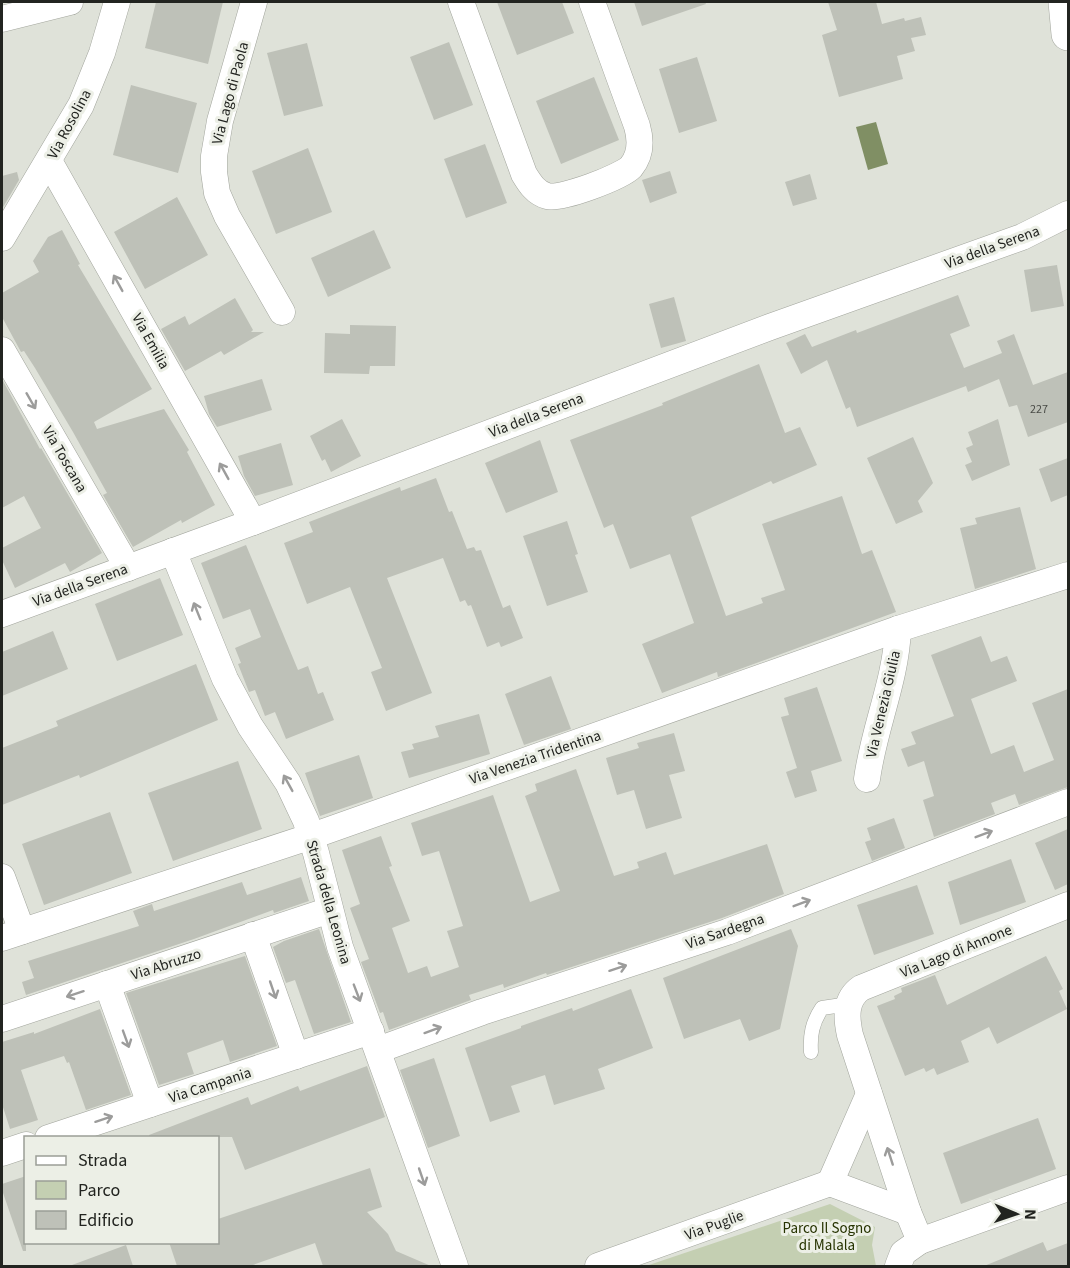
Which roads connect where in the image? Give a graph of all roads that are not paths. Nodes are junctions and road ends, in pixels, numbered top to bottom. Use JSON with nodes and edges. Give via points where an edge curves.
{"nodes":[{"id":1,"x":70,"y":2,"type":"edge"},
{"id":2,"x":117,"y":2,"type":"edge"},
{"id":3,"x":254,"y":2,"type":"edge"},
{"id":4,"x":461,"y":2,"type":"edge"},
{"id":5,"x":592,"y":2,"type":"edge"},
{"id":6,"x":1065,"y":2,"type":"edge"},
{"id":7,"x":2,"y":19,"type":"edge"},
{"id":8,"x":1068,"y":34,"type":"edge"},
{"id":9,"x":49,"y":161,"type":"junction"},
{"id":10,"x":1068,"y":214,"type":"edge"},
{"id":11,"x":2,"y":238,"type":"edge"},
{"id":12,"x":282,"y":312,"type":"dead end"},
{"id":13,"x":2,"y":350,"type":"edge"},
{"id":14,"x":253,"y":522,"type":"junction"},
{"id":15,"x":173,"y":551,"type":"junction"},
{"id":16,"x":128,"y":568,"type":"junction"},
{"id":17,"x":1068,"y":575,"type":"edge"},
{"id":18,"x":4,"y":608,"type":"edge"},
{"id":19,"x":898,"y":629,"type":"junction"},
{"id":20,"x":867,"y":780,"type":"dead end"},
{"id":21,"x":1068,"y":802,"type":"edge"},
{"id":22,"x":312,"y":836,"type":"junction"},
{"id":23,"x":2,"y":877,"type":"edge"},
{"id":24,"x":1068,"y":905,"type":"edge"},
{"id":25,"x":330,"y":910,"type":"junction"},
{"id":26,"x":12,"y":934,"type":"edge"},
{"id":27,"x":253,"y":935,"type":"junction"},
{"id":28,"x":106,"y":984,"type":"junction"},
{"id":29,"x":849,"y":1004,"type":"junction"},
{"id":30,"x":2,"y":1019,"type":"edge"},
{"id":31,"x":375,"y":1041,"type":"junction"},
{"id":32,"x":811,"y":1053,"type":"dead end"},
{"id":33,"x":296,"y":1056,"type":"junction"},
{"id":34,"x":869,"y":1094,"type":"junction"},
{"id":35,"x":150,"y":1104,"type":"junction"},
{"id":36,"x":51,"y":1136,"type":"edge"},
{"id":37,"x":24,"y":1146,"type":"edge"},
{"id":38,"x":2,"y":1153,"type":"edge"},
{"id":39,"x":830,"y":1183,"type":"junction"},
{"id":40,"x":1068,"y":1188,"type":"edge"},
{"id":41,"x":908,"y":1212,"type":"junction"},
{"id":42,"x":920,"y":1241,"type":"junction"},
{"id":43,"x":455,"y":1266,"type":"edge"},
{"id":44,"x":598,"y":1266,"type":"edge"},
{"id":45,"x":898,"y":1266,"type":"edge"}],
"edges":[{"from":1,"to":7,"type":"street"},
{"from":2,"to":9,"type":"street","name":"Via Rosolina","via":[[86,94]]},
{"from":3,"to":12,"type":"street","name":"Via Lago di Paola","via":[[220,121],[214,177],[227,216]]},
{"from":4,"to":5,"type":"street","via":[[524,174],[535,190],[552,197],[622,173],[635,162],[639,150],[637,126]]},
{"from":6,"to":8,"type":"main road"},
{"from":9,"to":11,"type":"street","name":"Via Rosolina"},
{"from":14,"to":9,"type":"street","name":"Via Emilia","one_way":true},
{"from":10,"to":14,"type":"street","name":"Via della Serena","via":[[1022,237],[770,327]]},
{"from":13,"to":16,"type":"street","name":"Via Toscana","one_way":true},
{"from":14,"to":15,"type":"street","name":"Via della Serena"},
{"from":15,"to":16,"type":"street","name":"Via della Serena"},
{"from":22,"to":15,"type":"street","name":"Strada della Leonina","one_way":true,"via":[[288,783],[225,679]]},
{"from":16,"to":18,"type":"street","name":"Via della Serena"},
{"from":17,"to":19,"type":"street","name":"Via Venezia Tridentina"},
{"from":19,"to":20,"type":"street","name":"Via Venezia Giulia","via":[[895,662],[875,732]]},
{"from":19,"to":22,"type":"street","name":"Via Venezia Tridentina"},
{"from":31,"to":21,"type":"street","name":"Via Sardegna","one_way":true,"via":[[482,1012],[727,932]]},
{"from":22,"to":25,"type":"street","name":"Strada della Leonina"},
{"from":22,"to":26,"type":"street","name":"Via Venezia Tridentina"},
{"from":23,"to":26,"type":"street"},
{"from":24,"to":29,"type":"street","name":"Via Lago di Annone","via":[[861,988]]},
{"from":25,"to":27,"type":"street","name":"Via Abruzzo"},
{"from":25,"to":31,"type":"street","name":"Strada della Leonina","one_way":true},
{"from":27,"to":28,"type":"street","name":"Via Abruzzo"},
{"from":27,"to":33,"type":"street","one_way":true},
{"from":28,"to":30,"type":"street","name":"Via Abruzzo","one_way":true},
{"from":28,"to":35,"type":"street","one_way":true},
{"from":29,"to":32,"type":"lane","via":[[822,1008],[810,1036]]},
{"from":29,"to":34,"type":"street","via":[[849,1028]]},
{"from":31,"to":33,"type":"street","name":"Via Campania"},
{"from":31,"to":43,"type":"street","name":"Strada della Leonina","one_way":true},
{"from":33,"to":35,"type":"street","name":"Via Campania"},
{"from":34,"to":39,"type":"street"},
{"from":41,"to":34,"type":"street","one_way":true},
{"from":36,"to":35,"type":"street","name":"Via Campania","one_way":true},
{"from":37,"to":38,"type":"street"},
{"from":39,"to":41,"type":"street"},
{"from":39,"to":44,"type":"street","name":"Via Puglie"},
{"from":40,"to":42,"type":"street"},
{"from":41,"to":42,"type":"street"},
{"from":42,"to":45,"type":"street","via":[[903,1253]]}]}
